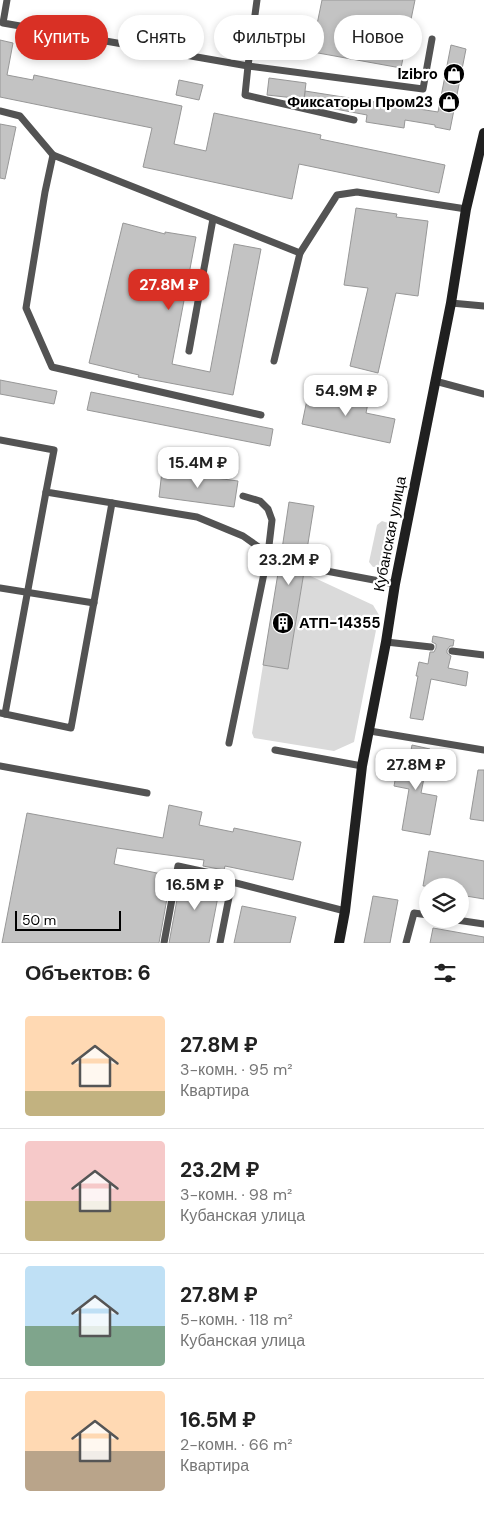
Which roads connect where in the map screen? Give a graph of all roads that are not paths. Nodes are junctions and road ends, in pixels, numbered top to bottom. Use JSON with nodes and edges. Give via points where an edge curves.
{"nodes":[{"id":1,"x":7,"y":0,"type":"edge"},
{"id":2,"x":257,"y":0,"type":"edge"},
{"id":3,"x":432,"y":39,"type":"dead end"},
{"id":4,"x":248,"y":66,"type":"junction"},
{"id":5,"x":0,"y":111,"type":"edge"},
{"id":6,"x":354,"y":120,"type":"dead end"},
{"id":7,"x":484,"y":133,"type":"edge"},
{"id":8,"x":53,"y":155,"type":"junction"},
{"id":9,"x":466,"y":209,"type":"junction"},
{"id":10,"x":213,"y":219,"type":"junction"},
{"id":11,"x":300,"y":253,"type":"junction"},
{"id":12,"x":451,"y":303,"type":"junction"},
{"id":13,"x":484,"y":306,"type":"edge"},
{"id":14,"x":189,"y":351,"type":"dead end"},
{"id":15,"x":274,"y":361,"type":"dead end"},
{"id":16,"x":435,"y":381,"type":"junction"},
{"id":17,"x":484,"y":394,"type":"edge"},
{"id":18,"x":261,"y":415,"type":"dead end"},
{"id":19,"x":0,"y":440,"type":"edge"},
{"id":20,"x":46,"y":492,"type":"junction"},
{"id":21,"x":243,"y":496,"type":"dead end"},
{"id":22,"x":112,"y":503,"type":"junction"},
{"id":23,"x":268,"y":554,"type":"junction"},
{"id":24,"x":280,"y":562,"type":"dead end"},
{"id":25,"x":305,"y":567,"type":"dead end"},
{"id":26,"x":395,"y":584,"type":"junction"},
{"id":27,"x":0,"y":588,"type":"edge"},
{"id":28,"x":94,"y":603,"type":"junction"},
{"id":29,"x":386,"y":642,"type":"junction"},
{"id":30,"x":431,"y":647,"type":"dead end"},
{"id":31,"x":452,"y":651,"type":"dead end"},
{"id":32,"x":484,"y":654,"type":"edge"},
{"id":33,"x":3,"y":714,"type":"edge"},
{"id":34,"x":370,"y":731,"type":"junction"},
{"id":35,"x":229,"y":742,"type":"dead end"},
{"id":36,"x":275,"y":750,"type":"dead end"},
{"id":37,"x":484,"y":750,"type":"edge"},
{"id":38,"x":0,"y":766,"type":"edge"},
{"id":39,"x":362,"y":766,"type":"junction"},
{"id":40,"x":147,"y":793,"type":"dead end"},
{"id":41,"x":232,"y":882,"type":"junction"},
{"id":42,"x":345,"y":911,"type":"junction"},
{"id":43,"x":419,"y":914,"type":"edge"},
{"id":44,"x":469,"y":922,"type":"edge"},
{"id":45,"x":484,"y":924,"type":"edge"},
{"id":46,"x":164,"y":943,"type":"edge"},
{"id":47,"x":220,"y":943,"type":"edge"},
{"id":48,"x":339,"y":943,"type":"edge"},
{"id":49,"x":406,"y":943,"type":"edge"}],
"edges":[{"from":1,"to":4,"type":"lane","via":[[3,23]]},
{"from":2,"to":4,"type":"lane"},
{"from":3,"to":4,"type":"lane","via":[[423,90]]},
{"from":4,"to":6,"type":"lane","via":[[245,94]]},
{"from":5,"to":8,"type":"lane","via":[[20,116]]},
{"from":7,"to":9,"type":"main road","name":"Кубанская улица"},
{"from":8,"to":10,"type":"lane"},
{"from":8,"to":18,"type":"lane","via":[[26,308],[52,367]]},
{"from":9,"to":11,"type":"lane","via":[[357,192],[337,195]]},
{"from":9,"to":12,"type":"main road","name":"Кубанская улица"},
{"from":10,"to":11,"type":"lane"},
{"from":10,"to":14,"type":"lane"},
{"from":11,"to":15,"type":"lane"},
{"from":12,"to":13,"type":"lane"},
{"from":12,"to":16,"type":"main road","name":"Кубанская улица"},
{"from":16,"to":17,"type":"lane"},
{"from":16,"to":26,"type":"main road","name":"Кубанская улица"},
{"from":19,"to":20,"type":"lane","via":[[54,450]]},
{"from":20,"to":22,"type":"lane"},
{"from":20,"to":33,"type":"lane"},
{"from":21,"to":23,"type":"lane","via":[[260,501],[268,508],[272,520]]},
{"from":22,"to":23,"type":"lane","via":[[197,517],[243,536]]},
{"from":22,"to":28,"type":"lane"},
{"from":23,"to":24,"type":"lane"},
{"from":23,"to":35,"type":"lane"},
{"from":25,"to":26,"type":"lane"},
{"from":26,"to":29,"type":"main road","name":"Кубанская улица"},
{"from":27,"to":28,"type":"lane"},
{"from":28,"to":33,"type":"lane","via":[[71,728]]},
{"from":29,"to":30,"type":"lane"},
{"from":29,"to":34,"type":"main road","name":"Кубанская улица"},
{"from":31,"to":32,"type":"lane"},
{"from":34,"to":37,"type":"lane"},
{"from":34,"to":39,"type":"main road","name":"Кубанская улица"},
{"from":36,"to":39,"type":"lane"},
{"from":38,"to":40,"type":"lane"},
{"from":39,"to":42,"type":"main road","name":"Кубанская улица"},
{"from":41,"to":42,"type":"lane"},
{"from":41,"to":46,"type":"lane","via":[[224,876],[178,866]]},
{"from":41,"to":47,"type":"lane"},
{"from":42,"to":48,"type":"main road","name":"Кубанская улица"},
{"from":43,"to":49,"type":"lane","via":[[414,913]]},
{"from":44,"to":45,"type":"lane"}]}
